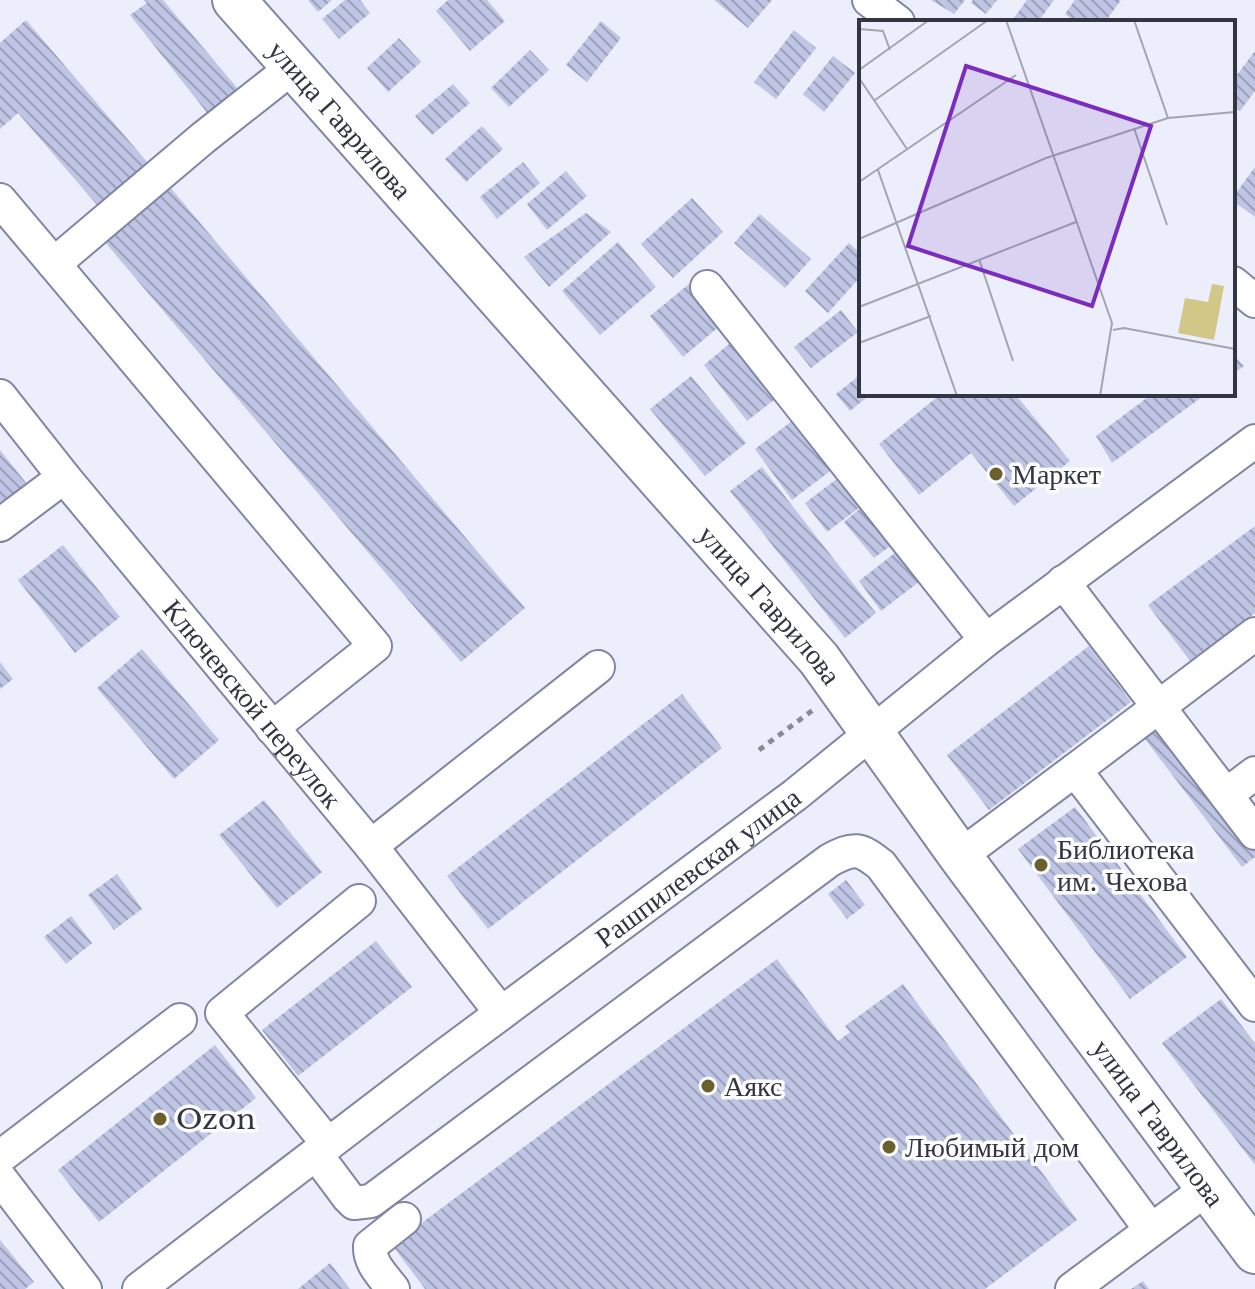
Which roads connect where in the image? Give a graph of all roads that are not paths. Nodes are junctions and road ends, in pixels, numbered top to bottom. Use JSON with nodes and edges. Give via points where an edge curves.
{"nodes":[{"id":1,"x":234,"y":0,"type":"edge"},
{"id":2,"x":869,"y":0,"type":"edge"},
{"id":3,"x":895,"y":20,"type":"edge"},
{"id":4,"x":293,"y":67,"type":"junction"},
{"id":5,"x":0,"y":200,"type":"edge"},
{"id":6,"x":54,"y":264,"type":"junction"},
{"id":7,"x":1235,"y":285,"type":"edge"},
{"id":8,"x":707,"y":287,"type":"dead end"},
{"id":9,"x":1255,"y":301,"type":"edge"},
{"id":10,"x":0,"y":396,"type":"edge"},
{"id":11,"x":1255,"y":441,"type":"edge"},
{"id":12,"x":64,"y":477,"type":"junction"},
{"id":13,"x":0,"y":525,"type":"edge"},
{"id":14,"x":1063,"y":582,"type":"junction"},
{"id":15,"x":1255,"y":634,"type":"edge"},
{"id":16,"x":986,"y":640,"type":"junction"},
{"id":17,"x":598,"y":667,"type":"dead end"},
{"id":18,"x":1158,"y":706,"type":"junction"},
{"id":19,"x":272,"y":728,"type":"junction"},
{"id":20,"x":872,"y":732,"type":"junction"},
{"id":21,"x":1075,"y":770,"type":"junction"},
{"id":22,"x":1255,"y":773,"type":"edge"},
{"id":23,"x":1226,"y":795,"type":"junction"},
{"id":24,"x":1255,"y":833,"type":"edge"},
{"id":25,"x":371,"y":846,"type":"junction"},
{"id":26,"x":960,"y":856,"type":"junction"},
{"id":27,"x":359,"y":901,"type":"dead end"},
{"id":28,"x":1255,"y":1005,"type":"edge"},
{"id":29,"x":501,"y":1013,"type":"junction"},
{"id":30,"x":180,"y":1020,"type":"dead end"},
{"id":31,"x":322,"y":1149,"type":"junction"},
{"id":32,"x":0,"y":1157,"type":"edge"},
{"id":33,"x":0,"y":1178,"type":"edge"},
{"id":34,"x":1208,"y":1188,"type":"junction"},
{"id":35,"x":383,"y":1191,"type":"junction"},
{"id":36,"x":1151,"y":1230,"type":"junction"},
{"id":37,"x":1252,"y":1242,"type":"edge"},
{"id":38,"x":85,"y":1289,"type":"edge"},
{"id":39,"x":139,"y":1289,"type":"edge"},
{"id":40,"x":393,"y":1289,"type":"edge"},
{"id":41,"x":1072,"y":1289,"type":"edge"}],
"edges":[{"from":1,"to":4,"type":"main road","name":"улица Гаврилова"},
{"from":2,"to":3,"type":"street"},
{"from":4,"to":6,"type":"street"},
{"from":4,"to":20,"type":"main road","name":"улица Гаврилова","via":[[819,659]]},
{"from":5,"to":6,"type":"street"},
{"from":6,"to":19,"type":"street","via":[[375,646]]},
{"from":7,"to":9,"type":"street"},
{"from":8,"to":16,"type":"street"},
{"from":10,"to":12,"type":"street","name":"Ключевской переулок"},
{"from":11,"to":14,"type":"street","name":"Рашпилевская улица"},
{"from":12,"to":13,"type":"street"},
{"from":12,"to":19,"type":"street","name":"Ключевской переулок"},
{"from":14,"to":16,"type":"street","name":"Рашпилевская улица"},
{"from":14,"to":18,"type":"street"},
{"from":15,"to":18,"type":"street"},
{"from":16,"to":20,"type":"street","name":"Рашпилевская улица"},
{"from":17,"to":25,"type":"street"},
{"from":18,"to":21,"type":"street"},
{"from":18,"to":23,"type":"street"},
{"from":19,"to":25,"type":"street","name":"Ключевской переулок"},
{"from":20,"to":26,"type":"main road","name":"улица Гаврилова"},
{"from":20,"to":29,"type":"street","name":"Рашпилевская улица"},
{"from":21,"to":26,"type":"street"},
{"from":21,"to":28,"type":"street"},
{"from":22,"to":23,"type":"street"},
{"from":23,"to":24,"type":"street"},
{"from":25,"to":29,"type":"street","name":"Ключевской переулок"},
{"from":26,"to":34,"type":"main road","name":"улица Гаврилова"},
{"from":27,"to":31,"type":"street","via":[[222,1013]]},
{"from":29,"to":31,"type":"street","name":"Рашпилевская улица"},
{"from":30,"to":32,"type":"street"},
{"from":31,"to":35,"type":"street","via":[[354,1203],[371,1201]]},
{"from":31,"to":39,"type":"street","name":"Рашпилевская улица"},
{"from":33,"to":38,"type":"street"},
{"from":34,"to":36,"type":"street"},
{"from":34,"to":37,"type":"main road","name":"улица Гаврилова"},
{"from":35,"to":36,"type":"street","via":[[830,860],[846,851],[864,851],[881,865]]},
{"from":35,"to":40,"type":"street","via":[[408,1224],[370,1246],[374,1263]]},
{"from":36,"to":41,"type":"street"}]}
